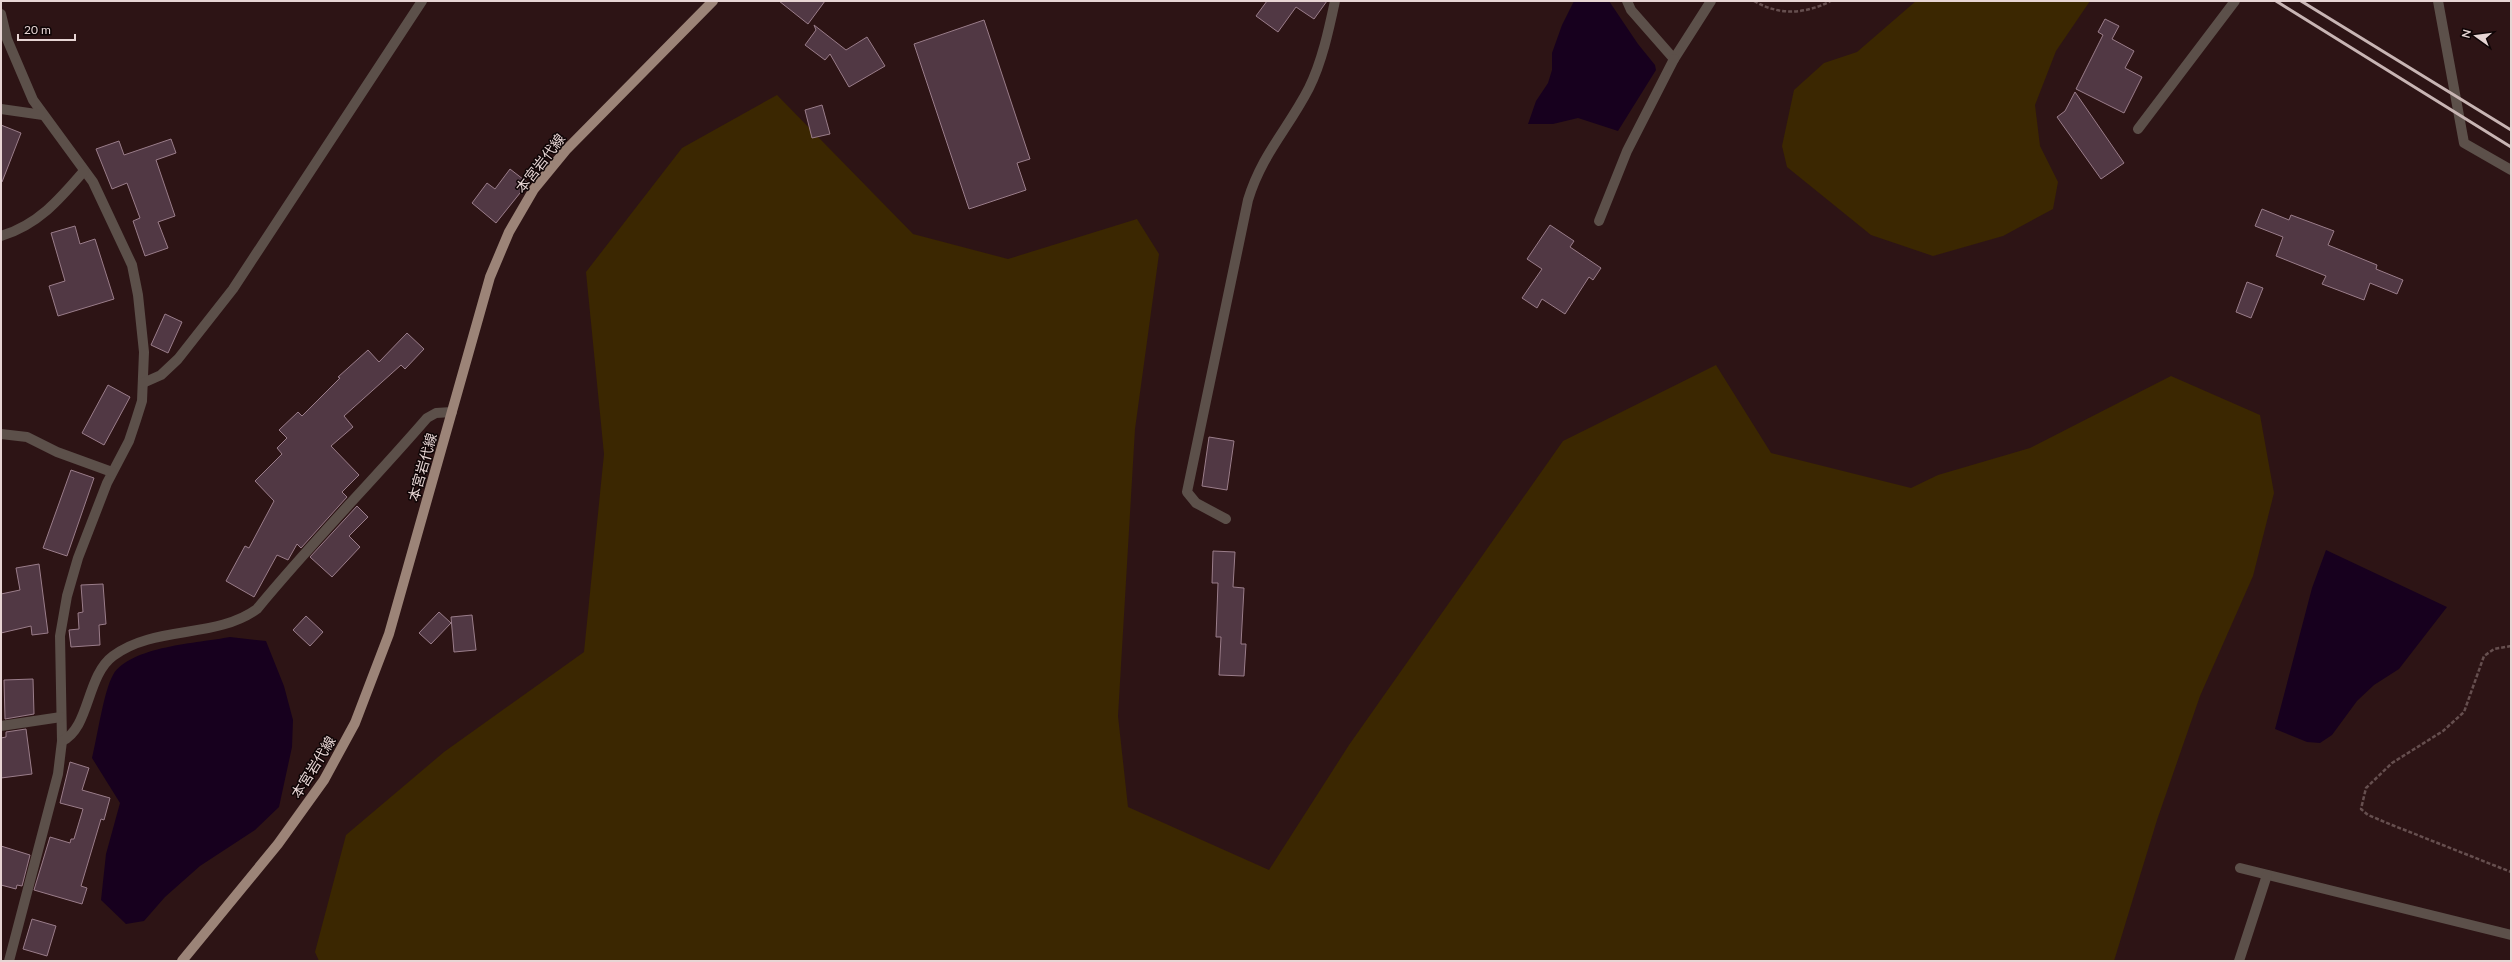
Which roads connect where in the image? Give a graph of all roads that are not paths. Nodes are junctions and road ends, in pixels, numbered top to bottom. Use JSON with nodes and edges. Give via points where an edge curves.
{"nodes":[{"id":1,"x":422,"y":1,"type":"edge"},
{"id":2,"x":713,"y":1,"type":"edge"},
{"id":3,"x":1335,"y":1,"type":"edge"},
{"id":4,"x":1627,"y":1,"type":"edge"},
{"id":5,"x":1711,"y":1,"type":"edge"},
{"id":6,"x":2236,"y":1,"type":"edge"},
{"id":7,"x":2438,"y":1,"type":"edge"},
{"id":8,"x":1,"y":14,"type":"edge"},
{"id":9,"x":1674,"y":59,"type":"junction"},
{"id":10,"x":1,"y":109,"type":"edge"},
{"id":11,"x":43,"y":116,"type":"junction"},
{"id":12,"x":2138,"y":129,"type":"dead end"},
{"id":13,"x":2511,"y":170,"type":"edge"},
{"id":14,"x":84,"y":171,"type":"junction"},
{"id":15,"x":1599,"y":221,"type":"dead end"},
{"id":16,"x":1,"y":236,"type":"edge"},
{"id":17,"x":143,"y":383,"type":"junction"},
{"id":18,"x":452,"y":412,"type":"junction"},
{"id":19,"x":1,"y":434,"type":"edge"},
{"id":20,"x":112,"y":472,"type":"junction"},
{"id":21,"x":1226,"y":519,"type":"dead end"},
{"id":22,"x":61,"y":717,"type":"junction"},
{"id":23,"x":1,"y":726,"type":"edge"},
{"id":24,"x":62,"y":741,"type":"junction"},
{"id":25,"x":2240,"y":868,"type":"dead end"},
{"id":26,"x":2267,"y":875,"type":"junction"},
{"id":27,"x":2511,"y":935,"type":"edge"},
{"id":28,"x":9,"y":961,"type":"edge"},
{"id":29,"x":182,"y":961,"type":"edge"},
{"id":30,"x":2239,"y":961,"type":"edge"}],
"edges":[{"from":1,"to":17,"type":"street","via":[[233,289],[178,359],[161,375]]},
{"from":2,"to":18,"type":"main road","name":"本宮岩代線","via":[[566,150],[534,189],[509,232],[490,276]]},
{"from":3,"to":21,"type":"street","via":[[1310,86],[1255,177],[1211,371],[1187,492],[1196,503]]},
{"from":4,"to":9,"type":"street","via":[[1631,10]]},
{"from":5,"to":9,"type":"street"},
{"from":6,"to":12,"type":"street"},
{"from":7,"to":13,"type":"street","via":[[2464,143]]},
{"from":8,"to":11,"type":"street","via":[[16,62]]},
{"from":9,"to":15,"type":"street","via":[[1627,150]]},
{"from":10,"to":11,"type":"street"},
{"from":11,"to":14,"type":"street"},
{"from":14,"to":16,"type":"street","via":[[61,199],[41,217],[18,231]]},
{"from":14,"to":17,"type":"street","via":[[93,182],[115,225],[132,265],[143,330]]},
{"from":17,"to":20,"type":"street","via":[[142,401],[129,441]]},
{"from":18,"to":24,"type":"street","via":[[436,413],[427,418],[248,616],[231,623],[149,640],[113,656],[94,681],[75,731]]},
{"from":18,"to":29,"type":"main road","name":"本宮岩代線","via":[[389,634],[355,724],[324,780],[278,844]]},
{"from":19,"to":20,"type":"street","via":[[27,437],[57,452]]},
{"from":20,"to":22,"type":"street","via":[[78,558],[67,596],[60,636]]},
{"from":22,"to":23,"type":"street"},
{"from":22,"to":24,"type":"street"},
{"from":24,"to":28,"type":"street","via":[[58,774]]},
{"from":25,"to":26,"type":"street"},
{"from":26,"to":27,"type":"street"},
{"from":26,"to":30,"type":"street"}]}
